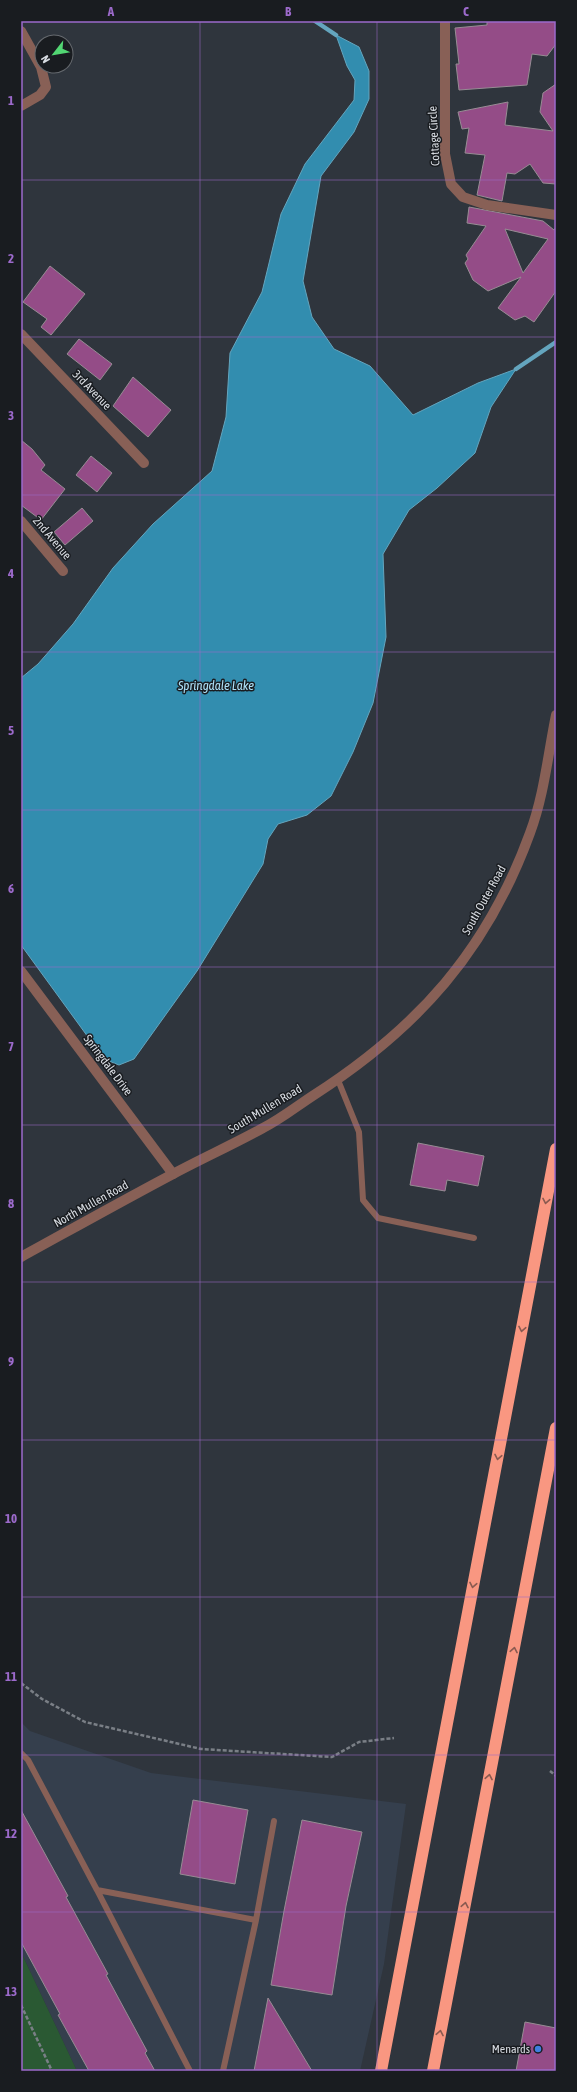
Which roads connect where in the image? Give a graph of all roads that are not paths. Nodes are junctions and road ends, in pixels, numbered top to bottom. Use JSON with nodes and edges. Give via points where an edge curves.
{"nodes":[{"id":1,"x":445,"y":21,"type":"edge"},
{"id":2,"x":21,"y":31,"type":"edge"},
{"id":3,"x":21,"y":106,"type":"edge"},
{"id":4,"x":556,"y":215,"type":"edge"},
{"id":5,"x":21,"y":334,"type":"edge"},
{"id":6,"x":25,"y":345,"type":"edge"},
{"id":7,"x":144,"y":463,"type":"dead end"},
{"id":8,"x":21,"y":521,"type":"edge"},
{"id":9,"x":63,"y":571,"type":"dead end"},
{"id":10,"x":556,"y":715,"type":"edge"},
{"id":11,"x":21,"y":971,"type":"edge"},
{"id":12,"x":366,"y":1060,"type":"joint"},
{"id":13,"x":338,"y":1080,"type":"junction"},
{"id":14,"x":556,"y":1149,"type":"edge"},
{"id":15,"x":173,"y":1174,"type":"junction"},
{"id":16,"x":474,"y":1238,"type":"dead end"},
{"id":17,"x":21,"y":1257,"type":"edge"},
{"id":18,"x":556,"y":1428,"type":"edge"},
{"id":19,"x":21,"y":1753,"type":"edge"},
{"id":20,"x":274,"y":1821,"type":"dead end"},
{"id":21,"x":96,"y":1890,"type":"junction"},
{"id":22,"x":256,"y":1920,"type":"junction"},
{"id":23,"x":190,"y":2071,"type":"edge"},
{"id":24,"x":223,"y":2071,"type":"edge"},
{"id":25,"x":381,"y":2071,"type":"edge"},
{"id":26,"x":433,"y":2071,"type":"edge"}],
"edges":[{"from":1,"to":4,"type":"street","name":"Cottage Circle","via":[[445,154],[451,184],[463,197],[487,205]]},
{"from":2,"to":3,"type":"street","via":[[41,67],[46,87],[40,95]]},
{"from":5,"to":6,"type":"street","name":"3rd Avenue"},
{"from":6,"to":7,"type":"street","name":"3rd Avenue"},
{"from":8,"to":9,"type":"street","name":"2nd Avenue"},
{"from":10,"to":12,"type":"street","name":"South Outer Road","via":[[537,814],[514,873],[495,911],[446,983],[417,1015]]},
{"from":11,"to":15,"type":"street","name":"Springdale Drive"},
{"from":12,"to":13,"type":"street","name":"South Mullen Road"},
{"from":13,"to":15,"type":"street","name":"South Mullen Road","via":[[265,1128]]},
{"from":13,"to":16,"type":"lane","via":[[359,1132],[363,1200],[378,1218]]},
{"from":14,"to":25,"type":"highway","one_way":true},
{"from":15,"to":17,"type":"street","name":"North Mullen Road"},
{"from":26,"to":18,"type":"highway","one_way":true},
{"from":19,"to":21,"type":"lane","via":[[28,1760]]},
{"from":20,"to":22,"type":"lane"},
{"from":21,"to":22,"type":"lane"},
{"from":21,"to":23,"type":"lane"},
{"from":22,"to":24,"type":"lane"}]}
